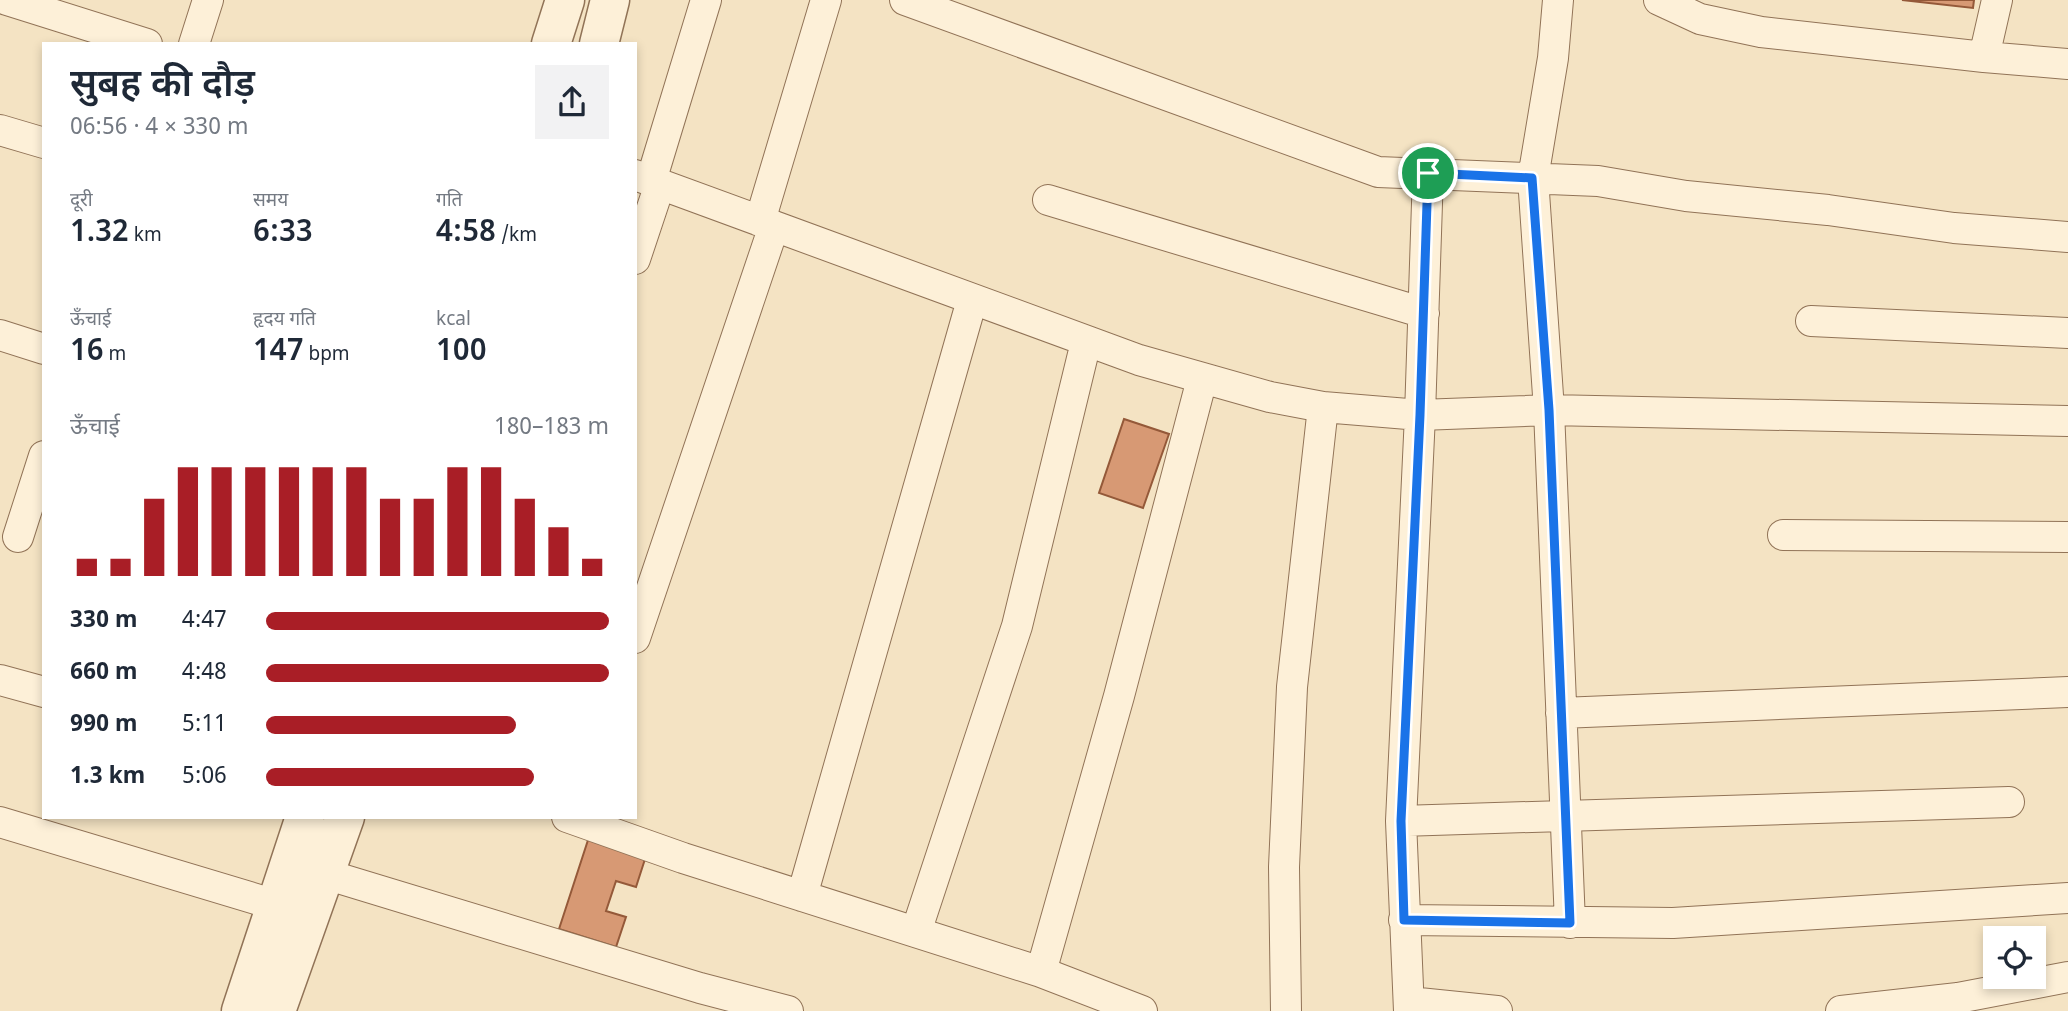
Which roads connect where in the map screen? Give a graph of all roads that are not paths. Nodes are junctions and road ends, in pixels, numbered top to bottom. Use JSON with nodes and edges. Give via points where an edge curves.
{"nodes":[{"id":1,"x":6,"y":0,"type":"edge"},
{"id":2,"x":208,"y":0,"type":"edge"},
{"id":3,"x":565,"y":0,"type":"edge"},
{"id":4,"x":610,"y":0,"type":"edge"},
{"id":5,"x":706,"y":0,"type":"edge"},
{"id":6,"x":826,"y":0,"type":"edge"},
{"id":7,"x":905,"y":0,"type":"edge"},
{"id":8,"x":1558,"y":0,"type":"edge"},
{"id":9,"x":1659,"y":0,"type":"edge"},
{"id":10,"x":1997,"y":0,"type":"edge"},
{"id":11,"x":141,"y":42,"type":"edge"},
{"id":12,"x":195,"y":42,"type":"edge"},
{"id":13,"x":552,"y":42,"type":"edge"},
{"id":14,"x":600,"y":42,"type":"edge"},
{"id":15,"x":1984,"y":57,"type":"junction"},
{"id":16,"x":2068,"y":64,"type":"edge"},
{"id":17,"x":0,"y":130,"type":"edge"},
{"id":18,"x":42,"y":143,"type":"edge"},
{"id":19,"x":1428,"y":173,"type":"junction"},
{"id":20,"x":1532,"y":178,"type":"junction"},
{"id":21,"x":649,"y":180,"type":"edge"},
{"id":22,"x":1048,"y":200,"type":"dead end"},
{"id":23,"x":767,"y":224,"type":"junction"},
{"id":24,"x":2068,"y":237,"type":"edge"},
{"id":25,"x":637,"y":248,"type":"edge"},
{"id":26,"x":972,"y":300,"type":"junction"},
{"id":27,"x":1424,"y":313,"type":"junction"},
{"id":28,"x":1811,"y":321,"type":"dead end"},
{"id":29,"x":2068,"y":333,"type":"edge"},
{"id":30,"x":0,"y":335,"type":"edge"},
{"id":31,"x":1086,"y":342,"type":"junction"},
{"id":32,"x":42,"y":348,"type":"edge"},
{"id":33,"x":1202,"y":379,"type":"junction"},
{"id":34,"x":1323,"y":407,"type":"junction"},
{"id":35,"x":1549,"y":410,"type":"junction"},
{"id":36,"x":1420,"y":415,"type":"junction"},
{"id":37,"x":2068,"y":421,"type":"edge"},
{"id":38,"x":42,"y":463,"type":"edge"},
{"id":39,"x":1783,"y":535,"type":"dead end"},
{"id":40,"x":2068,"y":537,"type":"edge"},
{"id":41,"x":21,"y":538,"type":"edge"},
{"id":42,"x":637,"y":632,"type":"edge"},
{"id":43,"x":0,"y":680,"type":"edge"},
{"id":44,"x":42,"y":691,"type":"edge"},
{"id":45,"x":2068,"y":692,"type":"edge"},
{"id":46,"x":1562,"y":713,"type":"junction"},
{"id":47,"x":2009,"y":802,"type":"dead end"},
{"id":48,"x":1566,"y":817,"type":"junction"},
{"id":49,"x":304,"y":819,"type":"edge"},
{"id":50,"x":344,"y":819,"type":"edge"},
{"id":51,"x":575,"y":819,"type":"edge"},
{"id":52,"x":1401,"y":821,"type":"junction"},
{"id":53,"x":0,"y":822,"type":"edge"},
{"id":54,"x":325,"y":874,"type":"junction"},
{"id":55,"x":802,"y":896,"type":"junction"},
{"id":56,"x":2068,"y":898,"type":"edge"},
{"id":57,"x":276,"y":905,"type":"junction"},
{"id":58,"x":1404,"y":920,"type":"junction"},
{"id":59,"x":1570,"y":923,"type":"junction"},
{"id":60,"x":916,"y":932,"type":"junction"},
{"id":61,"x":1041,"y":972,"type":"junction"},
{"id":62,"x":2068,"y":977,"type":"edge"},
{"id":63,"x":1409,"y":1007,"type":"edge"},
{"id":64,"x":241,"y":1011,"type":"edge"},
{"id":65,"x":276,"y":1011,"type":"edge"},
{"id":66,"x":788,"y":1011,"type":"edge"},
{"id":67,"x":1142,"y":1011,"type":"edge"},
{"id":68,"x":1286,"y":1011,"type":"edge"},
{"id":69,"x":1497,"y":1011,"type":"edge"},
{"id":70,"x":1841,"y":1011,"type":"edge"}],
"edges":[{"from":1,"to":11,"type":"street"},
{"from":2,"to":12,"type":"street"},
{"from":3,"to":13,"type":"street"},
{"from":4,"to":14,"type":"street"},
{"from":5,"to":21,"type":"street"},
{"from":6,"to":23,"type":"street"},
{"from":7,"to":19,"type":"street","via":[[1378,172]]},
{"from":8,"to":20,"type":"street"},
{"from":9,"to":15,"type":"street","via":[[1700,19],[1761,32]]},
{"from":10,"to":15,"type":"street"},
{"from":15,"to":16,"type":"street"},
{"from":17,"to":18,"type":"street"},
{"from":19,"to":20,"type":"street"},
{"from":19,"to":27,"type":"street"},
{"from":20,"to":24,"type":"street","via":[[1598,181],[1954,228]]},
{"from":20,"to":35,"type":"street"},
{"from":21,"to":23,"type":"street"},
{"from":21,"to":25,"type":"street"},
{"from":22,"to":27,"type":"street"},
{"from":23,"to":26,"type":"street"},
{"from":23,"to":42,"type":"street"},
{"from":26,"to":31,"type":"street"},
{"from":26,"to":55,"type":"street"},
{"from":27,"to":36,"type":"street"},
{"from":28,"to":29,"type":"street"},
{"from":30,"to":32,"type":"street"},
{"from":31,"to":33,"type":"street"},
{"from":31,"to":60,"type":"street","via":[[1017,626]]},
{"from":33,"to":34,"type":"street"},
{"from":33,"to":61,"type":"street"},
{"from":34,"to":36,"type":"street"},
{"from":34,"to":68,"type":"street","via":[[1292,687],[1284,867]]},
{"from":35,"to":36,"type":"street"},
{"from":35,"to":37,"type":"street"},
{"from":35,"to":46,"type":"street"},
{"from":36,"to":52,"type":"street"},
{"from":38,"to":41,"type":"street"},
{"from":39,"to":40,"type":"street"},
{"from":43,"to":44,"type":"street"},
{"from":45,"to":46,"type":"street"},
{"from":46,"to":48,"type":"street"},
{"from":47,"to":48,"type":"street"},
{"from":48,"to":52,"type":"street"},
{"from":48,"to":59,"type":"street"},
{"from":49,"to":57,"type":"street"},
{"from":50,"to":54,"type":"street"},
{"from":51,"to":55,"type":"street"},
{"from":52,"to":58,"type":"street"},
{"from":53,"to":57,"type":"street"},
{"from":54,"to":65,"type":"street"},
{"from":54,"to":66,"type":"street"},
{"from":55,"to":60,"type":"street"},
{"from":56,"to":59,"type":"street","via":[[1673,923]]},
{"from":57,"to":64,"type":"street"},
{"from":58,"to":59,"type":"street"},
{"from":58,"to":63,"type":"street"},
{"from":60,"to":61,"type":"street"},
{"from":61,"to":67,"type":"street"},
{"from":62,"to":70,"type":"street","via":[[1958,998]]},
{"from":63,"to":69,"type":"street"}]}
